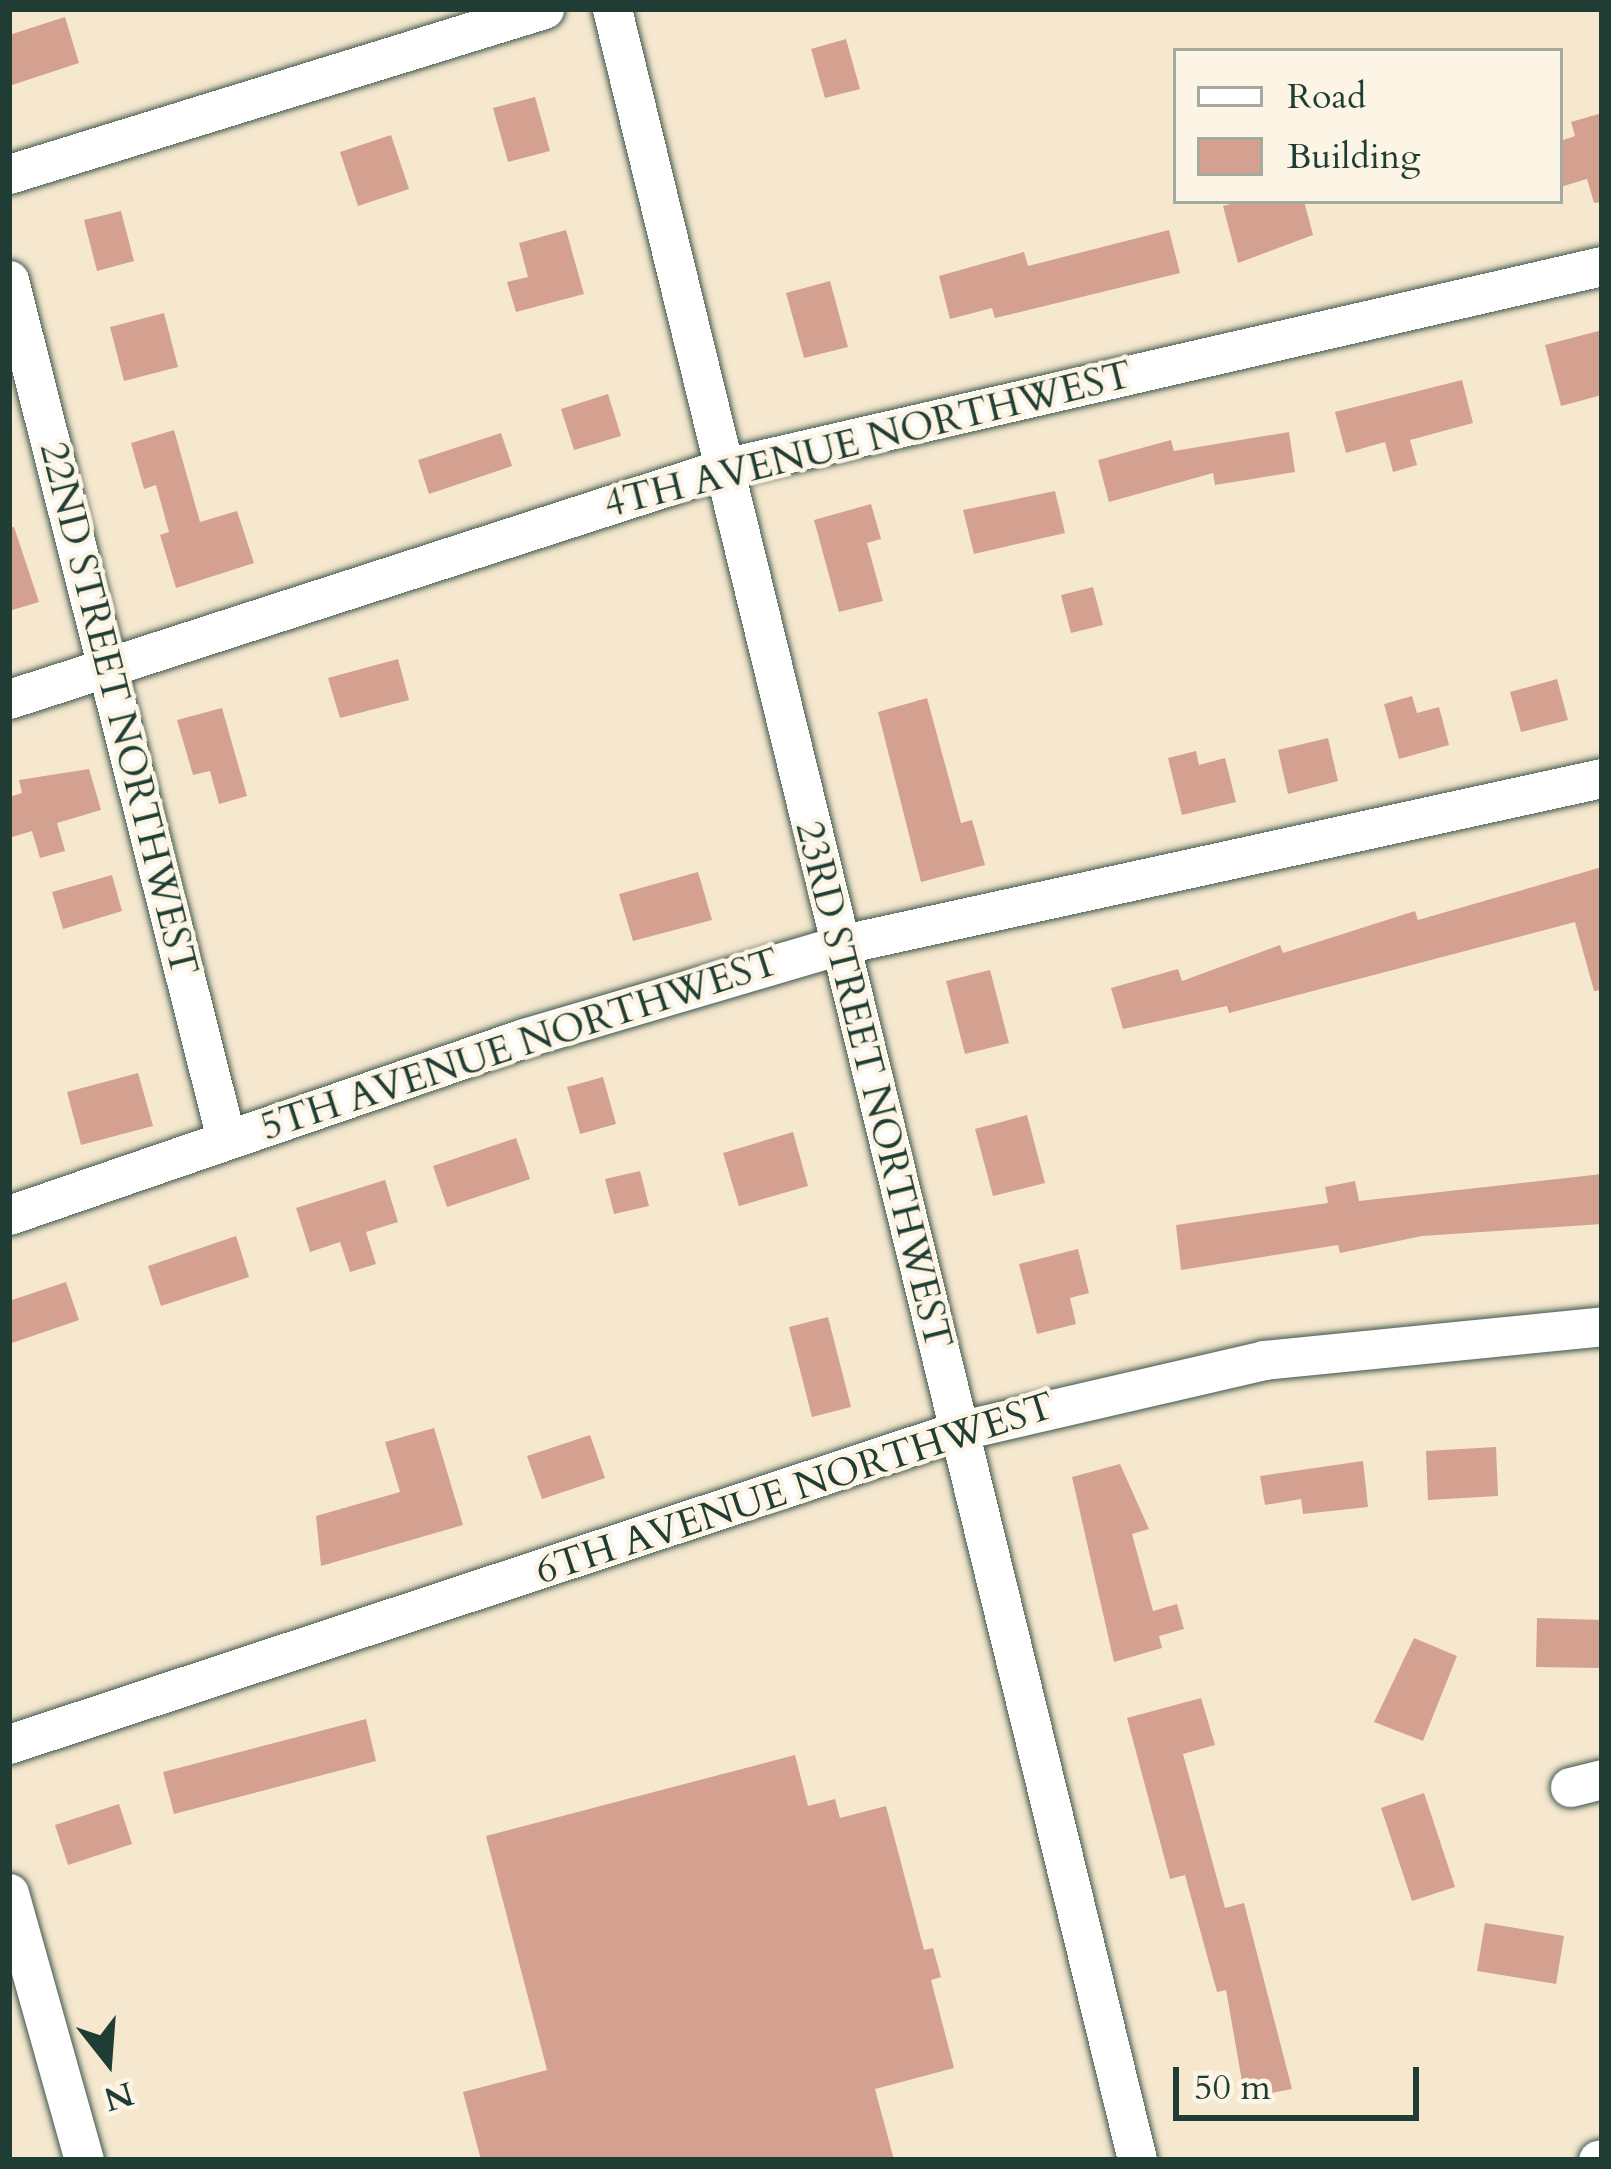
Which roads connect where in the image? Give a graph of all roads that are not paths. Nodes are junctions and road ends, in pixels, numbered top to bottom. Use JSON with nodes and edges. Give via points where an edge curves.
{"nodes":[{"id":1,"x":544,"y":9,"type":"edge"},
{"id":2,"x":612,"y":9,"type":"edge"},
{"id":3,"x":9,"y":174,"type":"edge"},
{"id":4,"x":1602,"y":266,"type":"edge"},
{"id":5,"x":9,"y":280,"type":"edge"},
{"id":6,"x":724,"y":468,"type":"junction"},
{"id":7,"x":107,"y":667,"type":"junction"},
{"id":8,"x":9,"y":699,"type":"edge"},
{"id":9,"x":1602,"y":778,"type":"edge"},
{"id":10,"x":838,"y":945,"type":"junction"},
{"id":11,"x":226,"y":1139,"type":"junction"},
{"id":12,"x":9,"y":1215,"type":"edge"},
{"id":13,"x":1602,"y":1326,"type":"edge"},
{"id":14,"x":957,"y":1431,"type":"junction"},
{"id":15,"x":9,"y":1744,"type":"edge"},
{"id":16,"x":9,"y":1893,"type":"edge"},
{"id":17,"x":84,"y":2160,"type":"edge"},
{"id":18,"x":1137,"y":2160,"type":"edge"}],
"edges":[{"from":1,"to":3,"type":"street"},
{"from":2,"to":6,"type":"street","name":"23RD STREET NORTHWEST"},
{"from":4,"to":6,"type":"street","name":"4TH AVENUE NORTHWEST"},
{"from":5,"to":7,"type":"street","name":"22ND STREET NORTHWEST"},
{"from":6,"to":7,"type":"street","name":"4TH AVENUE NORTHWEST"},
{"from":6,"to":10,"type":"street","name":"23RD STREET NORTHWEST"},
{"from":7,"to":8,"type":"street","name":"4TH AVENUE NORTHWEST"},
{"from":7,"to":11,"type":"street","name":"22ND STREET NORTHWEST"},
{"from":9,"to":10,"type":"street","name":"5TH AVENUE NORTHWEST"},
{"from":10,"to":11,"type":"street","name":"5TH AVENUE NORTHWEST","via":[[524,1038]]},
{"from":10,"to":14,"type":"street","name":"23RD STREET NORTHWEST"},
{"from":11,"to":12,"type":"street","name":"5TH AVENUE NORTHWEST"},
{"from":13,"to":14,"type":"street","name":"6TH AVENUE NORTHWEST","via":[[1264,1360]]},
{"from":14,"to":15,"type":"street","name":"6TH AVENUE NORTHWEST"},
{"from":14,"to":18,"type":"street","name":"23RD STREET NORTHWEST"},
{"from":16,"to":17,"type":"street"}]}
